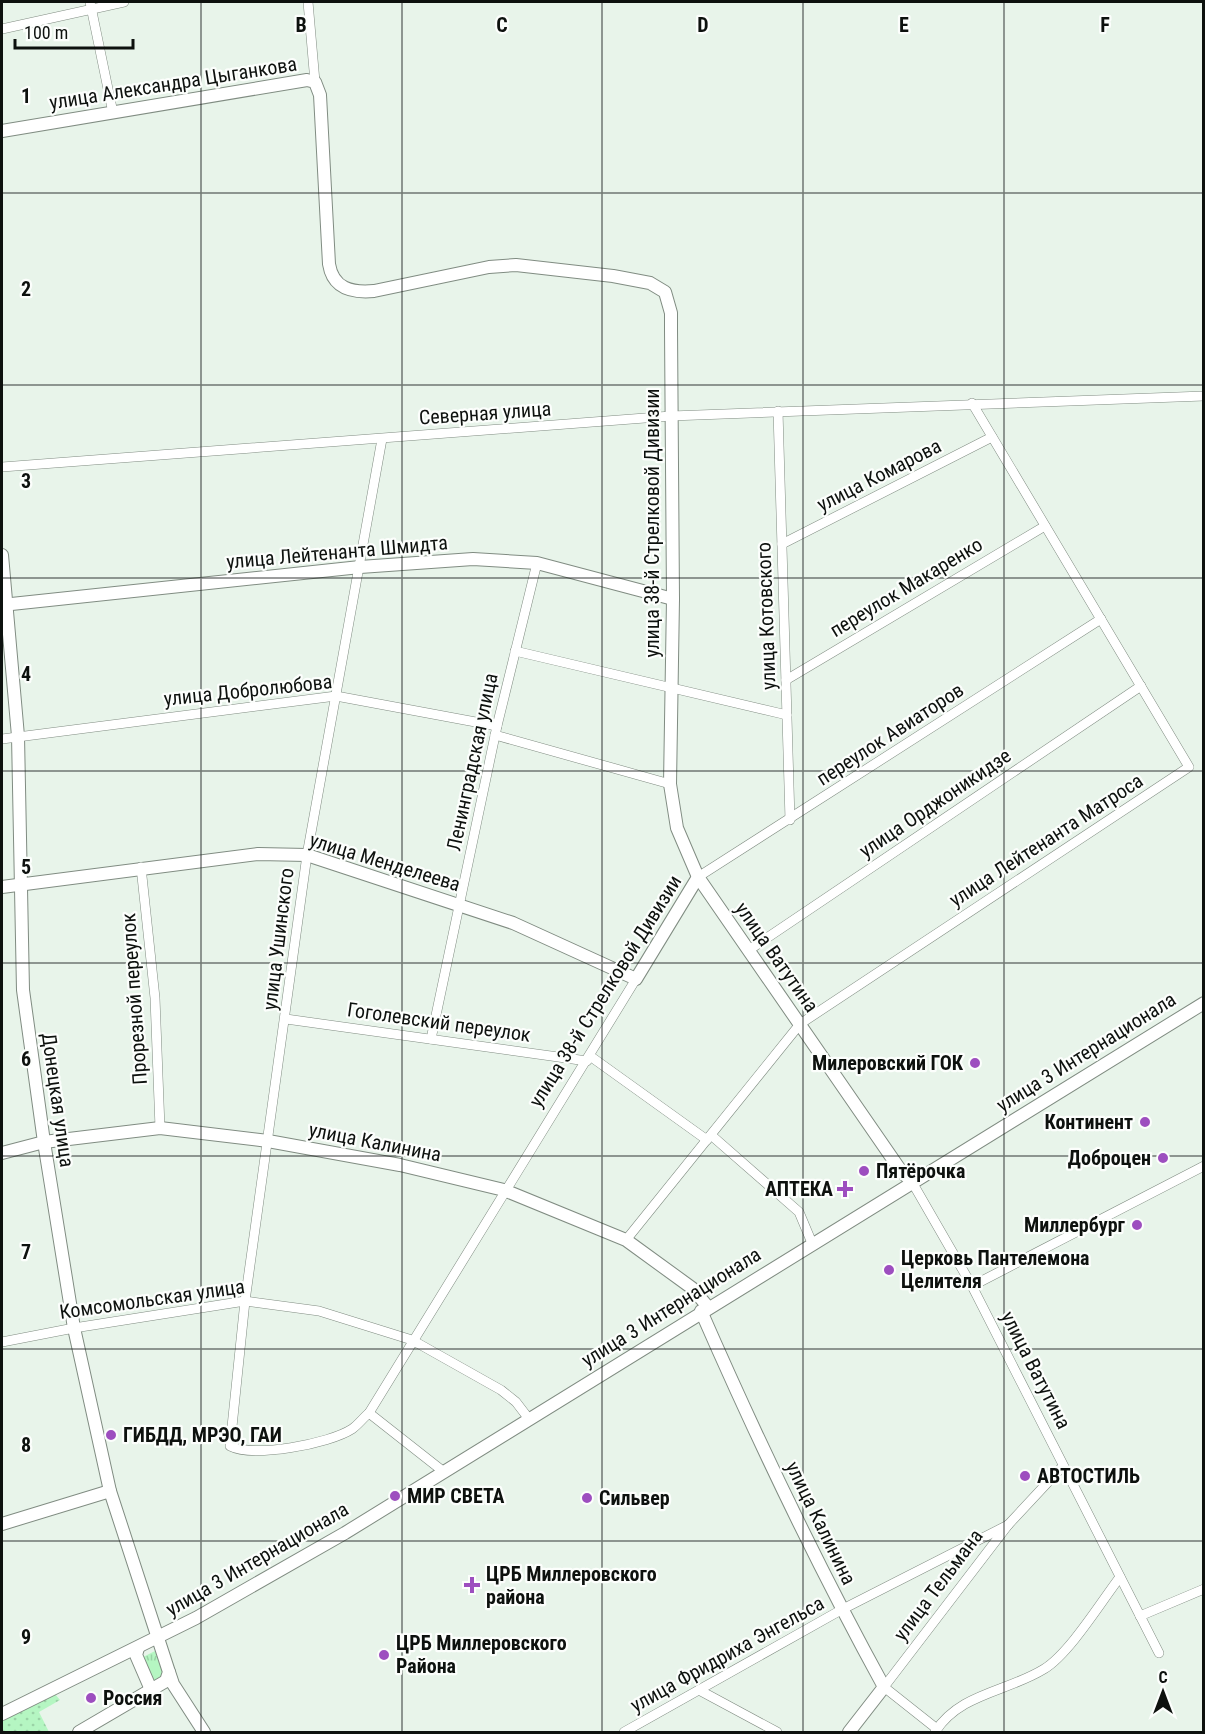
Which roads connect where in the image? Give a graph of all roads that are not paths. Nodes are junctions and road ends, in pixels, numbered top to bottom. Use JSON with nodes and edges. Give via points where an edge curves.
{"nodes":[{"id":1,"x":124,"y":2,"type":"edge"},
{"id":2,"x":308,"y":2,"type":"edge"},
{"id":3,"x":90,"y":5,"type":"edge"},
{"id":4,"x":2,"y":29,"type":"edge"},
{"id":5,"x":315,"y":82,"type":"junction"},
{"id":6,"x":113,"y":113,"type":"junction"},
{"id":7,"x":2,"y":131,"type":"edge"},
{"id":8,"x":1203,"y":396,"type":"edge"},
{"id":9,"x":972,"y":403,"type":"junction"},
{"id":10,"x":778,"y":411,"type":"junction"},
{"id":11,"x":671,"y":416,"type":"junction"},
{"id":12,"x":993,"y":437,"type":"junction"},
{"id":13,"x":382,"y":439,"type":"junction"},
{"id":14,"x":2,"y":467,"type":"edge"},
{"id":15,"x":1046,"y":526,"type":"junction"},
{"id":16,"x":782,"y":544,"type":"junction"},
{"id":17,"x":2,"y":555,"type":"edge"},
{"id":18,"x":537,"y":563,"type":"junction"},
{"id":19,"x":360,"y":567,"type":"junction"},
{"id":20,"x":673,"y":599,"type":"junction"},
{"id":21,"x":4,"y":604,"type":"edge"},
{"id":22,"x":1101,"y":619,"type":"junction"},
{"id":23,"x":515,"y":651,"type":"junction"},
{"id":24,"x":786,"y":680,"type":"junction"},
{"id":25,"x":1141,"y":687,"type":"junction"},
{"id":26,"x":672,"y":688,"type":"junction"},
{"id":27,"x":336,"y":696,"type":"junction"},
{"id":28,"x":787,"y":715,"type":"junction"},
{"id":29,"x":496,"y":731,"type":"junction"},
{"id":30,"x":18,"y":736,"type":"junction"},
{"id":31,"x":2,"y":739,"type":"edge"},
{"id":32,"x":670,"y":784,"type":"junction"},
{"id":33,"x":790,"y":820,"type":"junction"},
{"id":34,"x":306,"y":855,"type":"junction"},
{"id":35,"x":141,"y":867,"type":"junction"},
{"id":36,"x":698,"y":877,"type":"junction"},
{"id":37,"x":21,"y":883,"type":"junction"},
{"id":38,"x":2,"y":887,"type":"edge"},
{"id":39,"x":459,"y":905,"type":"junction"},
{"id":40,"x":749,"y":950,"type":"junction"},
{"id":41,"x":636,"y":979,"type":"junction"},
{"id":42,"x":1203,"y":1002,"type":"edge"},
{"id":43,"x":286,"y":1018,"type":"junction"},
{"id":44,"x":800,"y":1024,"type":"junction"},
{"id":45,"x":431,"y":1039,"type":"junction"},
{"id":46,"x":588,"y":1059,"type":"junction"},
{"id":47,"x":160,"y":1128,"type":"junction"},
{"id":48,"x":709,"y":1137,"type":"junction"},
{"id":49,"x":268,"y":1141,"type":"junction"},
{"id":50,"x":44,"y":1142,"type":"junction"},
{"id":51,"x":2,"y":1153,"type":"edge"},
{"id":52,"x":1203,"y":1166,"type":"edge"},
{"id":53,"x":912,"y":1182,"type":"junction"},
{"id":54,"x":504,"y":1190,"type":"junction"},
{"id":55,"x":626,"y":1240,"type":"junction"},
{"id":56,"x":812,"y":1243,"type":"junction"},
{"id":57,"x":972,"y":1286,"type":"junction"},
{"id":58,"x":245,"y":1301,"type":"junction"},
{"id":59,"x":704,"y":1309,"type":"junction"},
{"id":60,"x":74,"y":1328,"type":"junction"},
{"id":61,"x":412,"y":1340,"type":"junction"},
{"id":62,"x":2,"y":1342,"type":"edge"},
{"id":63,"x":369,"y":1413,"type":"junction"},
{"id":64,"x":529,"y":1419,"type":"junction"},
{"id":65,"x":1063,"y":1466,"type":"junction"},
{"id":66,"x":444,"y":1472,"type":"junction"},
{"id":67,"x":110,"y":1491,"type":"junction"},
{"id":68,"x":2,"y":1524,"type":"edge"},
{"id":69,"x":1008,"y":1525,"type":"junction"},
{"id":70,"x":1120,"y":1577,"type":"junction"},
{"id":71,"x":1203,"y":1588,"type":"edge"},
{"id":72,"x":841,"y":1610,"type":"junction"},
{"id":73,"x":1140,"y":1616,"type":"junction"},
{"id":74,"x":157,"y":1639,"type":"junction"},
{"id":75,"x":138,"y":1648,"type":"junction"},
{"id":76,"x":1159,"y":1653,"type":"dead end"},
{"id":77,"x":166,"y":1681,"type":"junction"},
{"id":78,"x":884,"y":1687,"type":"junction"},
{"id":79,"x":699,"y":1690,"type":"junction"},
{"id":80,"x":2,"y":1714,"type":"edge"},
{"id":81,"x":936,"y":1731,"type":"edge"},
{"id":82,"x":80,"y":1732,"type":"edge"},
{"id":83,"x":204,"y":1732,"type":"edge"},
{"id":84,"x":624,"y":1732,"type":"edge"},
{"id":85,"x":777,"y":1732,"type":"edge"},
{"id":86,"x":849,"y":1732,"type":"edge"}],
"edges":[{"from":1,"to":3,"type":"street"},
{"from":2,"to":5,"type":"street"},
{"from":3,"to":4,"type":"street"},
{"from":3,"to":6,"type":"street"},
{"from":5,"to":6,"type":"street","name":"улица Александра Цыганкова","via":[[295,80]]},
{"from":5,"to":11,"type":"street","name":"улица 38-й Стрелковой Дивизии","via":[[320,95],[329,264],[337,284],[356,292],[374,291],[516,265],[650,284],[664,292],[670,313]]},
{"from":6,"to":7,"type":"street","name":"улица Александра Цыганкова"},
{"from":8,"to":9,"type":"street","name":"Северная улица"},
{"from":9,"to":10,"type":"street","name":"Северная улица"},
{"from":9,"to":12,"type":"street","name":"улица Лейтенанта Матроса"},
{"from":10,"to":11,"type":"street","name":"Северная улица"},
{"from":10,"to":16,"type":"street","name":"улица Котовского"},
{"from":11,"to":13,"type":"street","name":"Северная улица"},
{"from":11,"to":20,"type":"street","name":"улица 38-й Стрелковой Дивизии"},
{"from":12,"to":15,"type":"street","name":"улица Лейтенанта Матроса"},
{"from":12,"to":16,"type":"street","name":"улица Комарова"},
{"from":13,"to":14,"type":"street","name":"Северная улица"},
{"from":13,"to":19,"type":"street","name":"улица Ушинского"},
{"from":15,"to":22,"type":"street","name":"улица Лейтенанта Матроса"},
{"from":15,"to":24,"type":"street","name":"переулок Макаренко"},
{"from":16,"to":24,"type":"street","name":"улица Котовского"},
{"from":17,"to":21,"type":"street","name":"Донецкая улица"},
{"from":18,"to":19,"type":"street","name":"улица Лейтенанта Шмидта","via":[[473,559]]},
{"from":18,"to":20,"type":"street","name":"улица Лейтенанта Шмидта"},
{"from":18,"to":23,"type":"street","name":"Ленинградская улица"},
{"from":19,"to":21,"type":"street","name":"улица Лейтенанта Шмидта"},
{"from":19,"to":27,"type":"street","name":"улица Ушинского"},
{"from":20,"to":26,"type":"street","name":"улица 38-й Стрелковой Дивизии"},
{"from":21,"to":30,"type":"street","name":"Донецкая улица"},
{"from":22,"to":25,"type":"street","name":"улица Лейтенанта Матроса"},
{"from":22,"to":33,"type":"street","name":"переулок Авиаторов"},
{"from":23,"to":26,"type":"street"},
{"from":23,"to":29,"type":"street","name":"Ленинградская улица"},
{"from":24,"to":28,"type":"street","name":"улица Котовского"},
{"from":25,"to":40,"type":"street","name":"улица Орджоникидзе"},
{"from":25,"to":44,"type":"street","name":"улица Лейтенанта Матроса","via":[[1189,767]]},
{"from":26,"to":28,"type":"street"},
{"from":26,"to":32,"type":"street","name":"улица 38-й Стрелковой Дивизии"},
{"from":27,"to":29,"type":"street","name":"улица Добролюбова"},
{"from":27,"to":30,"type":"street","name":"улица Добролюбова"},
{"from":27,"to":34,"type":"street","name":"улица Ушинского"},
{"from":28,"to":33,"type":"street","name":"улица Котовского"},
{"from":29,"to":32,"type":"street","name":"улица Добролюбова"},
{"from":29,"to":39,"type":"street","name":"Ленинградская улица"},
{"from":30,"to":31,"type":"street","name":"улица Добролюбова"},
{"from":30,"to":37,"type":"street","name":"Донецкая улица"},
{"from":32,"to":36,"type":"street","name":"улица 38-й Стрелковой Дивизии","via":[[677,828]]},
{"from":33,"to":36,"type":"street","name":"переулок Авиаторов"},
{"from":34,"to":35,"type":"street","name":"улица Менделеева","via":[[258,854]]},
{"from":34,"to":39,"type":"street","name":"улица Менделеева"},
{"from":34,"to":43,"type":"street","name":"улица Ушинского"},
{"from":35,"to":37,"type":"street","name":"улица Менделеева"},
{"from":35,"to":47,"type":"street","name":"Прорезной переулок","via":[[155,998]]},
{"from":36,"to":40,"type":"street","name":"улица Ватутина"},
{"from":36,"to":41,"type":"street","name":"улица 38-й Стрелковой Дивизии"},
{"from":37,"to":38,"type":"street","name":"улица Менделеева"},
{"from":37,"to":50,"type":"street","name":"Донецкая улица","via":[[22,990]]},
{"from":39,"to":41,"type":"street","name":"улица Менделеева","via":[[513,923]]},
{"from":39,"to":45,"type":"street","name":"Ленинградская улица"},
{"from":40,"to":44,"type":"street","name":"улица Ватутина"},
{"from":41,"to":46,"type":"street","name":"улица 38-й Стрелковой Дивизии"},
{"from":42,"to":53,"type":"street","name":"улица 3 Интернационала"},
{"from":43,"to":45,"type":"street","name":"Гоголевский переулок"},
{"from":43,"to":49,"type":"street","name":"улица Ушинского"},
{"from":44,"to":48,"type":"street","name":"улица Лейтенанта Матроса"},
{"from":44,"to":53,"type":"street","name":"улица Ватутина"},
{"from":45,"to":46,"type":"street","name":"Гоголевский переулок"},
{"from":46,"to":48,"type":"street","name":"Гоголевский переулок"},
{"from":46,"to":54,"type":"street","name":"улица 38-й Стрелковой Дивизии"},
{"from":47,"to":49,"type":"street","name":"улица Калинина"},
{"from":47,"to":50,"type":"street","name":"улица Калинина"},
{"from":48,"to":55,"type":"street","name":"улица Лейтенанта Матроса"},
{"from":48,"to":56,"type":"street","name":"Гоголевский переулок","via":[[799,1212]]},
{"from":49,"to":54,"type":"street","name":"улица Калинина","via":[[400,1165]]},
{"from":49,"to":58,"type":"street","name":"улица Ушинского"},
{"from":50,"to":51,"type":"street","name":"улица Калинина"},
{"from":50,"to":60,"type":"street","name":"Донецкая улица"},
{"from":52,"to":57,"type":"street"},
{"from":53,"to":56,"type":"street","name":"улица 3 Интернационала"},
{"from":53,"to":57,"type":"street","name":"улица Ватутина"},
{"from":54,"to":55,"type":"street","name":"улица Калинина"},
{"from":54,"to":61,"type":"street","name":"улица 38-й Стрелковой Дивизии","via":[[460,1268]]},
{"from":55,"to":59,"type":"street","name":"улица Калинина","via":[[692,1288]]},
{"from":56,"to":59,"type":"street","name":"улица 3 Интернационала"},
{"from":57,"to":65,"type":"street","name":"улица Ватутина"},
{"from":58,"to":60,"type":"street","name":"Комсомольская улица"},
{"from":58,"to":61,"type":"street","name":"Комсомольская улица","via":[[318,1311]]},
{"from":58,"to":63,"type":"street","name":"улица Ушинского","via":[[230,1446],[239,1451],[273,1450],[310,1442],[351,1429]]},
{"from":59,"to":64,"type":"street","name":"улица 3 Интернационала"},
{"from":59,"to":72,"type":"street","name":"улица Калинина","via":[[743,1408]]},
{"from":60,"to":62,"type":"street","name":"Комсомольская улица"},
{"from":60,"to":67,"type":"street","name":"Донецкая улица"},
{"from":61,"to":63,"type":"street","name":"улица 38-й Стрелковой Дивизии"},
{"from":61,"to":64,"type":"street","name":"Комсомольская улица","via":[[501,1390]]},
{"from":63,"to":66,"type":"street"},
{"from":64,"to":66,"type":"street","name":"улица 3 Интернационала"},
{"from":65,"to":69,"type":"street","name":"улица Тельмана"},
{"from":65,"to":70,"type":"street","name":"улица Ватутина"},
{"from":66,"to":74,"type":"street","name":"улица 3 Интернационала","via":[[274,1575]]},
{"from":67,"to":68,"type":"street"},
{"from":67,"to":74,"type":"street","name":"Донецкая улица"},
{"from":69,"to":72,"type":"street","name":"улица Фридриха Энгельса"},
{"from":69,"to":78,"type":"street","name":"улица Тельмана"},
{"from":70,"to":73,"type":"street","name":"улица Ватутина"},
{"from":70,"to":81,"type":"street","via":[[1056,1660],[1031,1676],[964,1703]]},
{"from":71,"to":73,"type":"street"},
{"from":72,"to":78,"type":"street","name":"улица Калинина"},
{"from":72,"to":79,"type":"street","name":"улица Фридриха Энгельса"},
{"from":73,"to":76,"type":"street","name":"улица Ватутина"},
{"from":74,"to":75,"type":"street","name":"улица 3 Интернационала"},
{"from":74,"to":77,"type":"street","name":"улица 3 Интернационала"},
{"from":75,"to":77,"type":"street","via":[[136,1655],[149,1685]]},
{"from":75,"to":80,"type":"street","name":"улица 3 Интернационала"},
{"from":77,"to":82,"type":"street"},
{"from":77,"to":83,"type":"street"},
{"from":78,"to":81,"type":"street","name":"улица Калинина"},
{"from":78,"to":86,"type":"street","name":"улица Тельмана"},
{"from":79,"to":84,"type":"street","name":"улица Фридриха Энгельса"},
{"from":79,"to":85,"type":"street"}]}
